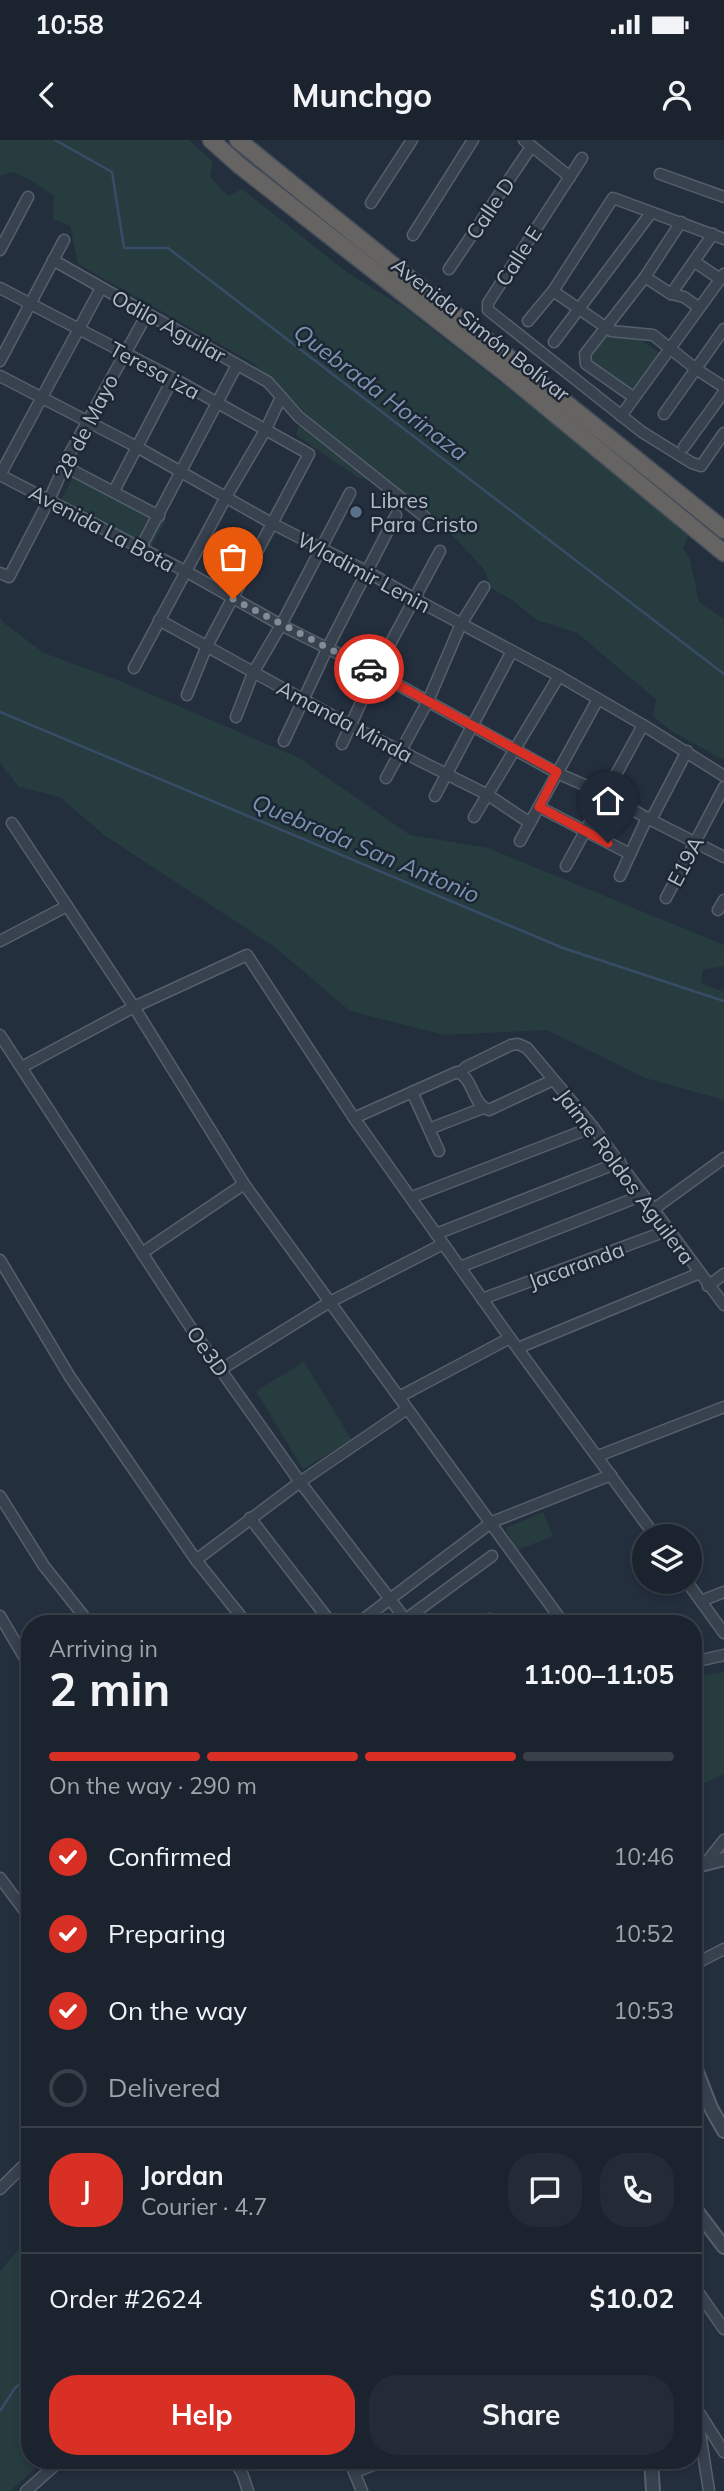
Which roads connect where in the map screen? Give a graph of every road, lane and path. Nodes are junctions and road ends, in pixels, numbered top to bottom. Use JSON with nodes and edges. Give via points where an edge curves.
{"nodes":[{"id":1,"x":211,"y":140,"type":"edge"},
{"id":2,"x":238,"y":140,"type":"edge"},
{"id":3,"x":412,"y":140,"type":"edge"},
{"id":4,"x":473,"y":140,"type":"edge"},
{"id":5,"x":528,"y":143,"type":"edge"},
{"id":6,"x":582,"y":158,"type":"dead end"},
{"id":7,"x":662,"y":175,"type":"dead end"},
{"id":8,"x":570,"y":177,"type":"junction"},
{"id":9,"x":28,"y":197,"type":"dead end"},
{"id":10,"x":724,"y":197,"type":"edge"},
{"id":11,"x":371,"y":203,"type":"dead end"},
{"id":12,"x":651,"y":213,"type":"junction"},
{"id":13,"x":681,"y":222,"type":"junction"},
{"id":14,"x":713,"y":234,"type":"junction"},
{"id":15,"x":414,"y":235,"type":"dead end"},
{"id":16,"x":724,"y":239,"type":"edge"},
{"id":17,"x":64,"y":240,"type":"dead end"},
{"id":18,"x":0,"y":250,"type":"edge"},
{"id":19,"x":53,"y":260,"type":"junction"},
{"id":20,"x":695,"y":262,"type":"junction"},
{"id":21,"x":449,"y":269,"type":"dead end"},
{"id":22,"x":722,"y":276,"type":"edge"},
{"id":23,"x":645,"y":277,"type":"junction"},
{"id":24,"x":0,"y":288,"type":"edge"},
{"id":25,"x":101,"y":288,"type":"junction"},
{"id":26,"x":553,"y":291,"type":"junction"},
{"id":27,"x":671,"y":294,"type":"junction"},
{"id":28,"x":29,"y":303,"type":"junction"},
{"id":29,"x":698,"y":307,"type":"junction"},
{"id":30,"x":578,"y":308,"type":"junction"},
{"id":31,"x":147,"y":314,"type":"junction"},
{"id":32,"x":528,"y":321,"type":"dead end"},
{"id":33,"x":607,"y":328,"type":"junction"},
{"id":34,"x":78,"y":329,"type":"junction"},
{"id":35,"x":724,"y":329,"type":"edge"},
{"id":36,"x":554,"y":342,"type":"dead end"},
{"id":37,"x":669,"y":346,"type":"junction"},
{"id":38,"x":124,"y":353,"type":"junction"},
{"id":39,"x":0,"y":361,"type":"edge"},
{"id":40,"x":237,"y":365,"type":"junction"},
{"id":41,"x":696,"y":369,"type":"junction"},
{"id":42,"x":0,"y":376,"type":"edge"},
{"id":43,"x":173,"y":378,"type":"junction"},
{"id":44,"x":724,"y":387,"type":"edge"},
{"id":45,"x":724,"y":392,"type":"edge"},
{"id":46,"x":281,"y":397,"type":"junction"},
{"id":47,"x":633,"y":397,"type":"junction"},
{"id":48,"x":42,"y":398,"type":"junction"},
{"id":49,"x":216,"y":402,"type":"junction"},
{"id":50,"x":664,"y":414,"type":"dead end"},
{"id":51,"x":621,"y":416,"type":"junction"},
{"id":52,"x":87,"y":421,"type":"junction"},
{"id":53,"x":266,"y":429,"type":"junction"},
{"id":54,"x":724,"y":433,"type":"edge"},
{"id":55,"x":137,"y":447,"type":"junction"},
{"id":56,"x":684,"y":447,"type":"dead end"},
{"id":57,"x":64,"y":466,"type":"junction"},
{"id":58,"x":181,"y":473,"type":"junction"},
{"id":59,"x":0,"y":475,"type":"edge"},
{"id":60,"x":114,"y":491,"type":"junction"},
{"id":61,"x":350,"y":493,"type":"dead end"},
{"id":62,"x":226,"y":497,"type":"junction"},
{"id":63,"x":49,"y":500,"type":"junction"},
{"id":64,"x":396,"y":515,"type":"dead end"},
{"id":65,"x":159,"y":516,"type":"junction"},
{"id":66,"x":425,"y":517,"type":"dead end"},
{"id":67,"x":273,"y":524,"type":"junction"},
{"id":68,"x":724,"y":530,"type":"edge"},
{"id":69,"x":140,"y":549,"type":"junction"},
{"id":70,"x":321,"y":549,"type":"junction"},
{"id":71,"x":440,"y":551,"type":"dead end"},
{"id":72,"x":724,"y":553,"type":"edge"},
{"id":73,"x":366,"y":570,"type":"junction"},
{"id":74,"x":187,"y":572,"type":"junction"},
{"id":75,"x":5,"y":575,"type":"edge"},
{"id":76,"x":484,"y":587,"type":"dead end"},
{"id":77,"x":413,"y":598,"type":"junction"},
{"id":78,"x":233,"y":599,"type":"junction"},
{"id":79,"x":159,"y":620,"type":"junction"},
{"id":80,"x":461,"y":624,"type":"junction"},
{"id":81,"x":281,"y":625,"type":"junction"},
{"id":82,"x":206,"y":648,"type":"junction"},
{"id":83,"x":327,"y":649,"type":"junction"},
{"id":84,"x":512,"y":651,"type":"junction"},
{"id":85,"x":134,"y":668,"type":"dead end"},
{"id":86,"x":375,"y":672,"type":"junction"},
{"id":87,"x":253,"y":673,"type":"junction"},
{"id":88,"x":559,"y":676,"type":"junction"},
{"id":89,"x":187,"y":695,"type":"dead end"},
{"id":90,"x":598,"y":699,"type":"junction"},
{"id":91,"x":304,"y":700,"type":"junction"},
{"id":92,"x":428,"y":701,"type":"junction"},
{"id":93,"x":236,"y":717,"type":"dead end"},
{"id":94,"x":643,"y":724,"type":"junction"},
{"id":95,"x":472,"y":725,"type":"junction"},
{"id":96,"x":351,"y":726,"type":"junction"},
{"id":97,"x":284,"y":741,"type":"dead end"},
{"id":98,"x":342,"y":744,"type":"dead end"},
{"id":99,"x":515,"y":747,"type":"junction"},
{"id":100,"x":400,"y":751,"type":"junction"},
{"id":101,"x":687,"y":751,"type":"junction"},
{"id":102,"x":557,"y":772,"type":"junction"},
{"id":103,"x":446,"y":774,"type":"junction"},
{"id":104,"x":724,"y":776,"type":"edge"},
{"id":105,"x":386,"y":778,"type":"dead end"},
{"id":106,"x":724,"y":787,"type":"edge"},
{"id":107,"x":488,"y":794,"type":"junction"},
{"id":108,"x":606,"y":794,"type":"junction"},
{"id":109,"x":435,"y":796,"type":"dead end"},
{"id":110,"x":539,"y":807,"type":"junction"},
{"id":111,"x":474,"y":817,"type":"dead end"},
{"id":112,"x":649,"y":819,"type":"junction"},
{"id":113,"x":12,"y":823,"type":"dead end"},
{"id":114,"x":530,"y":823,"type":"junction"},
{"id":115,"x":585,"y":832,"type":"junction"},
{"id":116,"x":520,"y":841,"type":"dead end"},
{"id":117,"x":695,"y":842,"type":"junction"},
{"id":118,"x":630,"y":854,"type":"junction"},
{"id":119,"x":724,"y":856,"type":"edge"},
{"id":120,"x":566,"y":866,"type":"dead end"},
{"id":121,"x":620,"y":876,"type":"dead end"},
{"id":122,"x":666,"y":898,"type":"dead end"},
{"id":123,"x":67,"y":905,"type":"junction"},
{"id":124,"x":0,"y":941,"type":"edge"},
{"id":125,"x":134,"y":1007,"type":"junction"},
{"id":126,"x":0,"y":1035,"type":"edge"},
{"id":127,"x":22,"y":1067,"type":"junction"},
{"id":128,"x":460,"y":1073,"type":"junction"},
{"id":129,"x":553,"y":1080,"type":"junction"},
{"id":130,"x":412,"y":1093,"type":"junction"},
{"id":131,"x":483,"y":1108,"type":"junction"},
{"id":132,"x":354,"y":1118,"type":"junction"},
{"id":133,"x":593,"y":1127,"type":"junction"},
{"id":134,"x":429,"y":1129,"type":"junction"},
{"id":135,"x":439,"y":1151,"type":"dead end"},
{"id":136,"x":724,"y":1158,"type":"edge"},
{"id":137,"x":620,"y":1162,"type":"junction"},
{"id":138,"x":244,"y":1184,"type":"junction"},
{"id":139,"x":643,"y":1195,"type":"junction"},
{"id":140,"x":412,"y":1197,"type":"junction"},
{"id":141,"x":654,"y":1209,"type":"junction"},
{"id":142,"x":669,"y":1230,"type":"junction"},
{"id":143,"x":436,"y":1234,"type":"junction"},
{"id":144,"x":443,"y":1244,"type":"junction"},
{"id":145,"x":142,"y":1253,"type":"junction"},
{"id":146,"x":0,"y":1260,"type":"edge"},
{"id":147,"x":460,"y":1267,"type":"junction"},
{"id":148,"x":700,"y":1273,"type":"junction"},
{"id":149,"x":724,"y":1274,"type":"edge"},
{"id":150,"x":708,"y":1286,"type":"junction"},
{"id":151,"x":482,"y":1299,"type":"junction"},
{"id":152,"x":328,"y":1303,"type":"junction"},
{"id":153,"x":724,"y":1306,"type":"edge"},
{"id":154,"x":510,"y":1338,"type":"junction"},
{"id":155,"x":518,"y":1348,"type":"junction"},
{"id":156,"x":220,"y":1370,"type":"junction"},
{"id":157,"x":399,"y":1397,"type":"junction"},
{"id":158,"x":724,"y":1407,"type":"edge"},
{"id":159,"x":407,"y":1409,"type":"junction"},
{"id":160,"x":598,"y":1457,"type":"junction"},
{"id":161,"x":611,"y":1475,"type":"junction"},
{"id":162,"x":300,"y":1482,"type":"junction"},
{"id":163,"x":0,"y":1496,"type":"edge"},
{"id":164,"x":250,"y":1518,"type":"junction"},
{"id":165,"x":492,"y":1522,"type":"junction"},
{"id":166,"x":646,"y":1524,"type":"edge"},
{"id":167,"x":492,"y":1556,"type":"dead end"},
{"id":168,"x":196,"y":1560,"type":"junction"},
{"id":169,"x":724,"y":1592,"type":"edge"},
{"id":170,"x":696,"y":1594,"type":"edge"},
{"id":171,"x":390,"y":1597,"type":"junction"},
{"id":172,"x":701,"y":1601,"type":"junction"},
{"id":173,"x":83,"y":1615,"type":"edge"},
{"id":174,"x":240,"y":1615,"type":"edge"},
{"id":175,"x":325,"y":1615,"type":"edge"},
{"id":176,"x":368,"y":1615,"type":"edge"},
{"id":177,"x":404,"y":1615,"type":"edge"},
{"id":178,"x":416,"y":1615,"type":"edge"},
{"id":179,"x":558,"y":1615,"type":"edge"},
{"id":180,"x":0,"y":1616,"type":"edge"},
{"id":181,"x":724,"y":1633,"type":"edge"},
{"id":182,"x":21,"y":1652,"type":"edge"},
{"id":183,"x":724,"y":1656,"type":"edge"},
{"id":184,"x":702,"y":1660,"type":"edge"},
{"id":185,"x":724,"y":1840,"type":"edge"},
{"id":186,"x":724,"y":1859,"type":"edge"},
{"id":187,"x":702,"y":1862,"type":"edge"},
{"id":188,"x":702,"y":1864,"type":"edge"},
{"id":189,"x":0,"y":1866,"type":"edge"},
{"id":190,"x":0,"y":1878,"type":"edge"},
{"id":191,"x":13,"y":1896,"type":"junction"},
{"id":192,"x":21,"y":1906,"type":"edge"},
{"id":193,"x":724,"y":1949,"type":"edge"},
{"id":194,"x":702,"y":1960,"type":"edge"},
{"id":195,"x":702,"y":2085,"type":"edge"},
{"id":196,"x":724,"y":2131,"type":"edge"},
{"id":197,"x":21,"y":2168,"type":"edge"},
{"id":198,"x":0,"y":2189,"type":"edge"},
{"id":199,"x":702,"y":2218,"type":"edge"},
{"id":200,"x":724,"y":2247,"type":"edge"},
{"id":201,"x":702,"y":2298,"type":"edge"},
{"id":202,"x":724,"y":2329,"type":"edge"},
{"id":203,"x":702,"y":2416,"type":"edge"},
{"id":204,"x":702,"y":2445,"type":"edge"},
{"id":205,"x":724,"y":2452,"type":"edge"},
{"id":206,"x":51,"y":2469,"type":"edge"},
{"id":207,"x":239,"y":2469,"type":"edge"},
{"id":208,"x":354,"y":2469,"type":"edge"},
{"id":209,"x":363,"y":2469,"type":"edge"},
{"id":210,"x":652,"y":2469,"type":"edge"},
{"id":211,"x":355,"y":2472,"type":"junction"},
{"id":212,"x":26,"y":2491,"type":"edge"},
{"id":213,"x":248,"y":2491,"type":"edge"},
{"id":214,"x":362,"y":2491,"type":"edge"},
{"id":215,"x":653,"y":2491,"type":"edge"},
{"id":216,"x":709,"y":2491,"type":"edge"}],
"edges":[{"from":1,"to":72,"type":"highway","name":"Avenida Simón Bolívar"},
{"from":2,"to":68,"type":"highway","name":"Avenida Simón Bolívar"},
{"from":3,"to":11,"type":"street"},
{"from":4,"to":15,"type":"street"},
{"from":5,"to":8,"type":"street"},
{"from":5,"to":21,"type":"street","name":"Calle D"},
{"from":6,"to":8,"type":"street","name":"Calle E"},
{"from":7,"to":10,"type":"street"},
{"from":8,"to":51,"type":"street","name":"Calle E","via":[[487,307]]},
{"from":9,"to":18,"type":"street"},
{"from":12,"to":13,"type":"street"},
{"from":12,"to":26,"type":"street","via":[[614,198]]},
{"from":12,"to":30,"type":"street"},
{"from":13,"to":14,"type":"street"},
{"from":13,"to":23,"type":"street"},
{"from":14,"to":16,"type":"street"},
{"from":14,"to":20,"type":"street"},
{"from":17,"to":19,"type":"street"},
{"from":19,"to":25,"type":"street","name":"Odilo Aguilar"},
{"from":19,"to":28,"type":"street"},
{"from":20,"to":22,"type":"street"},
{"from":20,"to":27,"type":"street"},
{"from":22,"to":29,"type":"street"},
{"from":23,"to":27,"type":"street"},
{"from":23,"to":33,"type":"street"},
{"from":24,"to":28,"type":"street","name":"Teresa iza"},
{"from":25,"to":31,"type":"street","name":"Odilo Aguilar"},
{"from":25,"to":34,"type":"street"},
{"from":26,"to":30,"type":"street"},
{"from":26,"to":32,"type":"street"},
{"from":27,"to":29,"type":"street"},
{"from":28,"to":34,"type":"street","name":"Teresa iza"},
{"from":28,"to":39,"type":"street"},
{"from":29,"to":37,"type":"street"},
{"from":30,"to":33,"type":"street"},
{"from":30,"to":36,"type":"street"},
{"from":31,"to":38,"type":"street","name":"28 de Mayo"},
{"from":31,"to":40,"type":"street","name":"Odilo Aguilar"},
{"from":33,"to":37,"type":"street","via":[[653,335]]},
{"from":33,"to":47,"type":"street","via":[[584,359]]},
{"from":34,"to":38,"type":"street","name":"Teresa iza"},
{"from":34,"to":48,"type":"street"},
{"from":35,"to":41,"type":"street"},
{"from":37,"to":41,"type":"street"},
{"from":37,"to":47,"type":"street"},
{"from":38,"to":43,"type":"street","name":"Teresa iza"},
{"from":38,"to":52,"type":"street","name":"28 de Mayo"},
{"from":40,"to":46,"type":"street","name":"Odilo Aguilar","via":[[268,382]]},
{"from":40,"to":49,"type":"street"},
{"from":41,"to":44,"type":"street"},
{"from":41,"to":50,"type":"street"},
{"from":42,"to":48,"type":"street","name":"Wladimir Lenin"},
{"from":43,"to":49,"type":"street","name":"Teresa iza"},
{"from":43,"to":55,"type":"street"},
{"from":45,"to":56,"type":"street"},
{"from":46,"to":53,"type":"street"},
{"from":46,"to":66,"type":"street","name":"Odilo Aguilar"},
{"from":47,"to":51,"type":"street"},
{"from":48,"to":52,"type":"street","name":"Wladimir Lenin"},
{"from":48,"to":59,"type":"street"},
{"from":49,"to":53,"type":"street","name":"Teresa iza"},
{"from":49,"to":58,"type":"street"},
{"from":51,"to":54,"type":"street","name":"Calle E","via":[[701,466]]},
{"from":52,"to":55,"type":"street","name":"Wladimir Lenin"},
{"from":52,"to":57,"type":"street","name":"28 de Mayo"},
{"from":53,"to":62,"type":"street"},
{"from":53,"to":67,"type":"street","name":"Teresa iza","via":[[309,454]]},
{"from":55,"to":58,"type":"street","name":"Wladimir Lenin"},
{"from":55,"to":60,"type":"street"},
{"from":57,"to":60,"type":"street"},
{"from":57,"to":63,"type":"street","name":"28 de Mayo"},
{"from":58,"to":62,"type":"street","name":"Wladimir Lenin"},
{"from":58,"to":65,"type":"street"},
{"from":59,"to":63,"type":"street","name":"Avenida La Bota"},
{"from":60,"to":65,"type":"street"},
{"from":61,"to":70,"type":"street"},
{"from":62,"to":67,"type":"street","name":"Wladimir Lenin"},
{"from":62,"to":74,"type":"street"},
{"from":63,"to":69,"type":"street","name":"Avenida La Bota"},
{"from":63,"to":75,"type":"street","name":"28 de Mayo"},
{"from":64,"to":73,"type":"street"},
{"from":65,"to":69,"type":"street"},
{"from":67,"to":70,"type":"street","name":"Wladimir Lenin"},
{"from":67,"to":78,"type":"street"},
{"from":69,"to":74,"type":"street","name":"Avenida La Bota"},
{"from":70,"to":73,"type":"street","name":"Wladimir Lenin"},
{"from":70,"to":81,"type":"street"},
{"from":71,"to":77,"type":"street"},
{"from":73,"to":77,"type":"street","name":"Wladimir Lenin"},
{"from":73,"to":83,"type":"street"},
{"from":74,"to":78,"type":"street","name":"Avenida La Bota"},
{"from":74,"to":79,"type":"street"},
{"from":76,"to":80,"type":"street"},
{"from":77,"to":80,"type":"street","name":"Wladimir Lenin"},
{"from":77,"to":86,"type":"street"},
{"from":78,"to":81,"type":"street","name":"Avenida La Bota"},
{"from":78,"to":82,"type":"street"},
{"from":79,"to":82,"type":"street","name":"Amanda Minda"},
{"from":79,"to":85,"type":"street"},
{"from":80,"to":84,"type":"street","name":"Wladimir Lenin"},
{"from":80,"to":92,"type":"street"},
{"from":81,"to":83,"type":"street","name":"Avenida La Bota"},
{"from":81,"to":87,"type":"street"},
{"from":82,"to":87,"type":"street","name":"Amanda Minda"},
{"from":82,"to":89,"type":"street"},
{"from":83,"to":86,"type":"street","name":"Avenida La Bota"},
{"from":83,"to":91,"type":"street"},
{"from":84,"to":88,"type":"street","name":"Wladimir Lenin"},
{"from":84,"to":95,"type":"street"},
{"from":86,"to":92,"type":"street","name":"Avenida La Bota"},
{"from":86,"to":96,"type":"street"},
{"from":87,"to":91,"type":"street","name":"Amanda Minda"},
{"from":87,"to":93,"type":"street"},
{"from":88,"to":90,"type":"street","name":"Wladimir Lenin"},
{"from":88,"to":99,"type":"street"},
{"from":90,"to":94,"type":"street","name":"Wladimir Lenin"},
{"from":90,"to":102,"type":"street"},
{"from":91,"to":96,"type":"street","name":"Amanda Minda"},
{"from":91,"to":97,"type":"street"},
{"from":92,"to":95,"type":"street","name":"Avenida La Bota"},
{"from":92,"to":100,"type":"street"},
{"from":94,"to":101,"type":"street","name":"Wladimir Lenin"},
{"from":94,"to":108,"type":"street"},
{"from":95,"to":99,"type":"street","name":"Avenida La Bota"},
{"from":95,"to":103,"type":"street"},
{"from":96,"to":98,"type":"street"},
{"from":96,"to":100,"type":"street","name":"Amanda Minda"},
{"from":99,"to":102,"type":"street","name":"Avenida La Bota"},
{"from":99,"to":107,"type":"street"},
{"from":100,"to":103,"type":"street","name":"Amanda Minda"},
{"from":100,"to":105,"type":"street"},
{"from":101,"to":104,"type":"street","name":"Wladimir Lenin"},
{"from":101,"to":112,"type":"street"},
{"from":102,"to":108,"type":"street","name":"Avenida La Bota"},
{"from":102,"to":110,"type":"street"},
{"from":103,"to":107,"type":"street","name":"Amanda Minda"},
{"from":103,"to":109,"type":"street"},
{"from":106,"to":117,"type":"street","name":"E19A"},
{"from":107,"to":111,"type":"street"},
{"from":107,"to":114,"type":"street","name":"Amanda Minda"},
{"from":108,"to":112,"type":"street","name":"Avenida La Bota"},
{"from":108,"to":115,"type":"street"},
{"from":110,"to":114,"type":"street"},
{"from":110,"to":115,"type":"street"},
{"from":112,"to":117,"type":"street","name":"Avenida La Bota"},
{"from":112,"to":118,"type":"street"},
{"from":113,"to":123,"type":"street"},
{"from":114,"to":116,"type":"street"},
{"from":115,"to":118,"type":"street"},
{"from":115,"to":120,"type":"street"},
{"from":117,"to":119,"type":"street","name":"Avenida La Bota"},
{"from":117,"to":122,"type":"street","name":"E19A"},
{"from":118,"to":121,"type":"street"},
{"from":123,"to":124,"type":"street"},
{"from":123,"to":125,"type":"street"},
{"from":125,"to":127,"type":"street"},
{"from":125,"to":132,"type":"street","via":[[247,955]]},
{"from":125,"to":138,"type":"street"},
{"from":126,"to":127,"type":"street","name":"Oe3D"},
{"from":127,"to":145,"type":"street","name":"Oe3D"},
{"from":128,"to":129,"type":"street","name":"Jaime Roldos Aguilera","via":[[518,1044],[527,1048]]},
{"from":128,"to":130,"type":"street"},
{"from":128,"to":131,"type":"street"},
{"from":129,"to":131,"type":"street","via":[[496,1108]]},
{"from":129,"to":133,"type":"street","name":"Jaime Roldos Aguilera"},
{"from":130,"to":132,"type":"street"},
{"from":130,"to":134,"type":"street"},
{"from":131,"to":134,"type":"street"},
{"from":132,"to":140,"type":"street"},
{"from":133,"to":137,"type":"street","name":"Jaime Roldos Aguilera"},
{"from":133,"to":140,"type":"street"},
{"from":134,"to":135,"type":"street"},
{"from":136,"to":141,"type":"street"},
{"from":137,"to":139,"type":"street","name":"Jaime Roldos Aguilera"},
{"from":137,"to":143,"type":"street"},
{"from":138,"to":145,"type":"street"},
{"from":138,"to":152,"type":"street"},
{"from":139,"to":141,"type":"street","name":"Jaime Roldos Aguilera"},
{"from":139,"to":147,"type":"street"},
{"from":140,"to":143,"type":"street"},
{"from":141,"to":142,"type":"street","name":"Jaime Roldos Aguilera"},
{"from":142,"to":148,"type":"street","name":"Jaime Roldos Aguilera"},
{"from":142,"to":151,"type":"street","name":"Jacaranda"},
{"from":143,"to":144,"type":"street"},
{"from":144,"to":147,"type":"street"},
{"from":144,"to":152,"type":"street"},
{"from":145,"to":156,"type":"street","name":"Oe3D"},
{"from":146,"to":168,"type":"street","via":[[70,1377]]},
{"from":147,"to":151,"type":"street"},
{"from":148,"to":150,"type":"street","name":"Jaime Roldos Aguilera"},
{"from":148,"to":155,"type":"street"},
{"from":149,"to":150,"type":"street"},
{"from":150,"to":153,"type":"street","name":"Jaime Roldos Aguilera"},
{"from":151,"to":154,"type":"street"},
{"from":152,"to":156,"type":"street"},
{"from":152,"to":157,"type":"street"},
{"from":154,"to":155,"type":"street"},
{"from":154,"to":157,"type":"street"},
{"from":155,"to":160,"type":"street"},
{"from":156,"to":162,"type":"street","name":"Oe3D"},
{"from":157,"to":159,"type":"street"},
{"from":158,"to":160,"type":"street"},
{"from":159,"to":162,"type":"street"},
{"from":159,"to":165,"type":"street"},
{"from":160,"to":161,"type":"street"},
{"from":161,"to":165,"type":"street"},
{"from":161,"to":166,"type":"street"},
{"from":162,"to":164,"type":"street"},
{"from":162,"to":171,"type":"street","name":"Oe3D"},
{"from":163,"to":173,"type":"street","via":[[44,1566]]},
{"from":164,"to":168,"type":"street"},
{"from":164,"to":175,"type":"street"},
{"from":165,"to":171,"type":"street"},
{"from":165,"to":179,"type":"street"},
{"from":167,"to":178,"type":"street"},
{"from":168,"to":174,"type":"street"},
{"from":169,"to":172,"type":"street"},
{"from":170,"to":172,"type":"street"},
{"from":171,"to":176,"type":"street"},
{"from":171,"to":177,"type":"street","name":"Oe3D"},
{"from":172,"to":181,"type":"street"},
{"from":180,"to":182,"type":"street"},
{"from":183,"to":184,"type":"street"},
{"from":185,"to":187,"type":"street"},
{"from":186,"to":188,"type":"street"},
{"from":189,"to":191,"type":"street"},
{"from":190,"to":191,"type":"street"},
{"from":191,"to":192,"type":"street"},
{"from":193,"to":194,"type":"street"},
{"from":195,"to":196,"type":"street"},
{"from":197,"to":198,"type":"street"},
{"from":199,"to":200,"type":"street"},
{"from":201,"to":202,"type":"street"},
{"from":203,"to":205,"type":"street"},
{"from":204,"to":216,"type":"street"},
{"from":206,"to":212,"type":"street"},
{"from":207,"to":213,"type":"street"},
{"from":208,"to":211,"type":"street"},
{"from":209,"to":211,"type":"street"},
{"from":210,"to":215,"type":"street"},
{"from":211,"to":214,"type":"street"}]}
